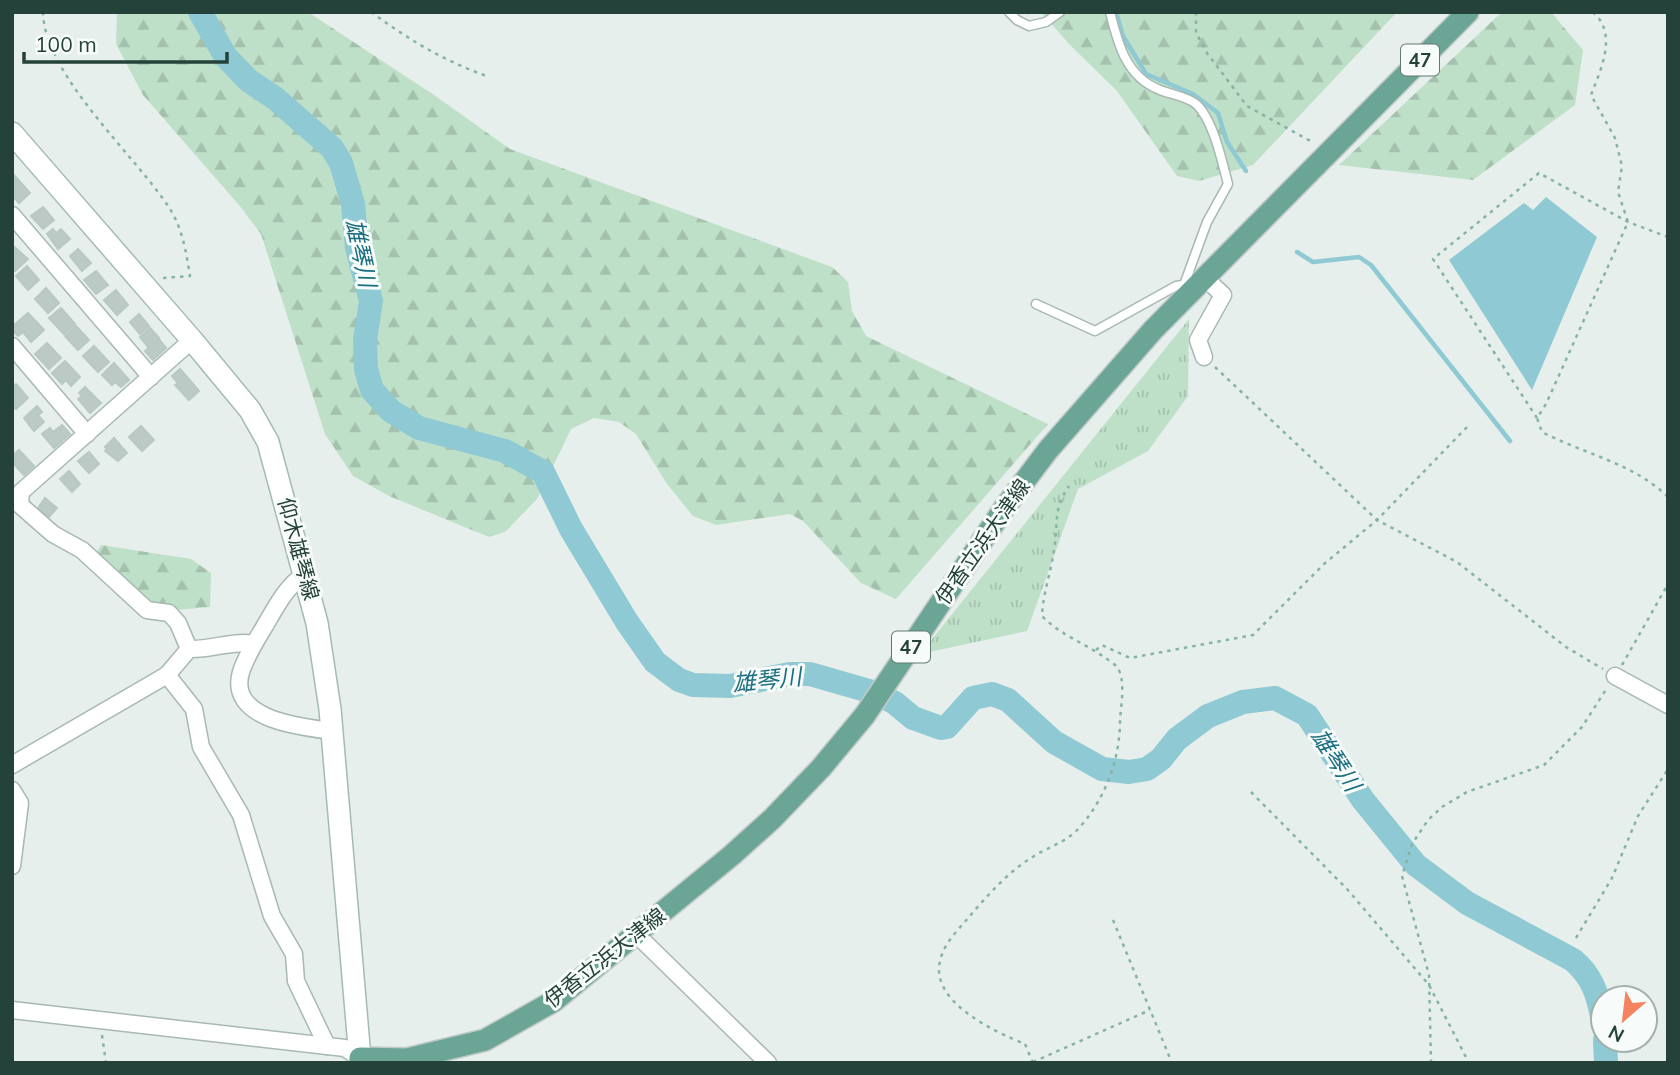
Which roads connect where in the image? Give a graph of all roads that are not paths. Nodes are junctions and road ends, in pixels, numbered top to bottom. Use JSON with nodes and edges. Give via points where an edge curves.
{"nodes":[{"id":1,"x":1009,"y":12,"type":"edge"},
{"id":2,"x":1060,"y":12,"type":"edge"},
{"id":3,"x":1110,"y":12,"type":"edge"},
{"id":4,"x":1468,"y":12,"type":"edge"},
{"id":5,"x":12,"y":132,"type":"edge"},
{"id":6,"x":15,"y":223,"type":"edge"},
{"id":7,"x":1196,"y":282,"type":"junction"},
{"id":8,"x":1036,"y":304,"type":"dead end"},
{"id":9,"x":192,"y":340,"type":"junction"},
{"id":10,"x":12,"y":346,"type":"edge"},
{"id":11,"x":1204,"y":356,"type":"road end"},
{"id":12,"x":150,"y":377,"type":"junction"},
{"id":13,"x":87,"y":433,"type":"junction"},
{"id":14,"x":17,"y":487,"type":"edge"},
{"id":15,"x":304,"y":574,"type":"junction"},
{"id":16,"x":254,"y":644,"type":"junction"},
{"id":17,"x":189,"y":649,"type":"junction"},
{"id":18,"x":167,"y":675,"type":"junction"},
{"id":19,"x":1615,"y":676,"type":"road end"},
{"id":20,"x":1668,"y":705,"type":"edge"},
{"id":21,"x":332,"y":731,"type":"junction"},
{"id":22,"x":12,"y":765,"type":"edge"},
{"id":23,"x":12,"y":790,"type":"edge"},
{"id":24,"x":12,"y":866,"type":"edge"},
{"id":25,"x":636,"y":934,"type":"junction"},
{"id":26,"x":12,"y":1010,"type":"edge"},
{"id":27,"x":330,"y":1052,"type":"edge"},
{"id":28,"x":360,"y":1060,"type":"edge"},
{"id":29,"x":768,"y":1063,"type":"edge"}],
"edges":[{"from":1,"to":2,"type":"lane","via":[[1029,26]]},
{"from":3,"to":7,"type":"lane","via":[[1119,49],[1133,72],[1154,88],[1195,103],[1215,135],[1228,184],[1207,222]]},
{"from":4,"to":7,"type":"main road","name":"伊香立浜大津線","number":"47"},
{"from":5,"to":9,"type":"main road","name":"仰木雄琴線"},
{"from":6,"to":12,"type":"street"},
{"from":7,"to":8,"type":"lane","via":[[1176,286],[1095,331]]},
{"from":7,"to":11,"type":"street","via":[[1223,295],[1198,341]]},
{"from":7,"to":25,"type":"main road","name":"伊香立浜大津線","number":"47","via":[[1048,450],[865,715],[821,768],[732,855]]},
{"from":9,"to":12,"type":"street"},
{"from":9,"to":15,"type":"main road","name":"仰木雄琴線","via":[[250,410],[268,442]]},
{"from":10,"to":13,"type":"street"},
{"from":12,"to":13,"type":"street"},
{"from":13,"to":14,"type":"street"},
{"from":14,"to":17,"type":"street","via":[[20,505],[53,534],[82,550],[147,610],[169,613]]},
{"from":15,"to":16,"type":"street","via":[[292,582]]},
{"from":15,"to":21,"type":"main road","name":"仰木雄琴線","via":[[317,623]]},
{"from":16,"to":17,"type":"street","via":[[238,641]]},
{"from":16,"to":21,"type":"street","via":[[241,674],[240,690],[250,707],[294,726]]},
{"from":17,"to":18,"type":"street"},
{"from":18,"to":22,"type":"street"},
{"from":18,"to":27,"type":"street","via":[[194,709],[201,747],[241,816],[272,916],[294,954],[296,981]]},
{"from":19,"to":20,"type":"street"},
{"from":21,"to":28,"type":"main road","name":"仰木雄琴線"},
{"from":23,"to":24,"type":"street","via":[[20,803]]},
{"from":25,"to":28,"type":"main road","name":"伊香立浜大津線","number":"47","via":[[554,1001],[485,1040],[407,1059]]},
{"from":25,"to":29,"type":"street"},
{"from":26,"to":27,"type":"street"},
{"from":27,"to":28,"type":"street","via":[[345,1048]]}]}
